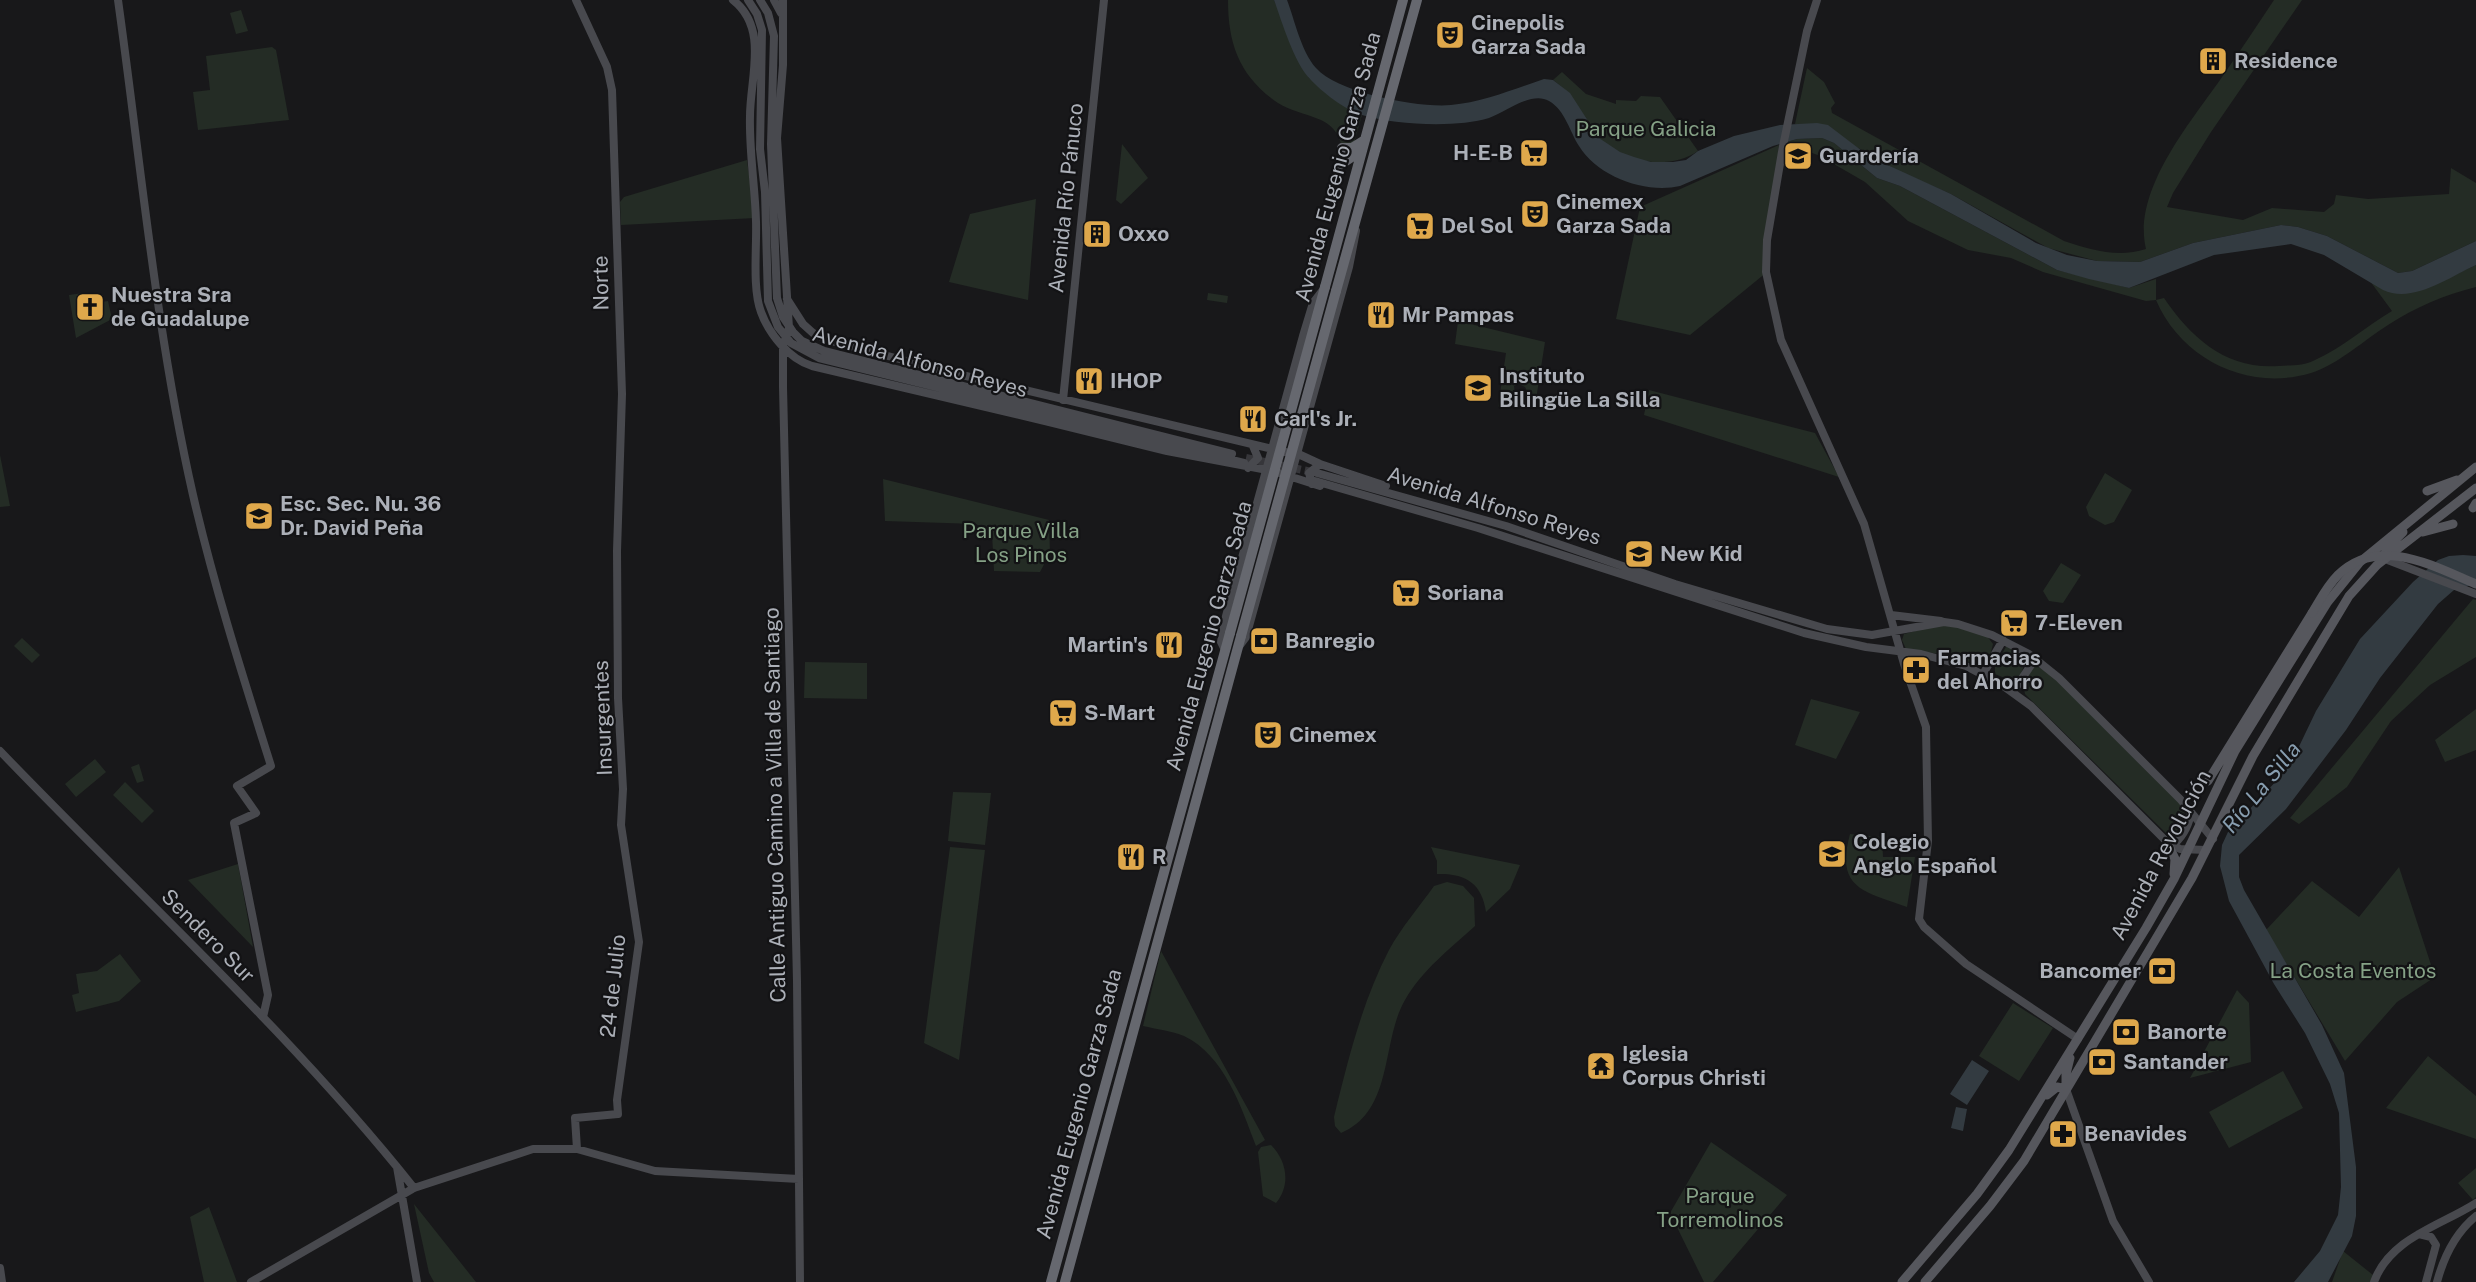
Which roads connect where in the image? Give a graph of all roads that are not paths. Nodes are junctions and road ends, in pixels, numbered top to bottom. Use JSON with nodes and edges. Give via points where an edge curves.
{"nodes":[{"id":1,"x":118,"y":0,"type":"edge"},
{"id":2,"x":576,"y":0,"type":"edge"},
{"id":3,"x":734,"y":0,"type":"edge"},
{"id":4,"x":748,"y":0,"type":"edge"},
{"id":5,"x":760,"y":0,"type":"edge"},
{"id":6,"x":774,"y":0,"type":"edge"},
{"id":7,"x":783,"y":0,"type":"edge"},
{"id":8,"x":1104,"y":0,"type":"edge"},
{"id":9,"x":1403,"y":0,"type":"edge"},
{"id":10,"x":1417,"y":0,"type":"edge"},
{"id":11,"x":1817,"y":0,"type":"edge"},
{"id":12,"x":783,"y":19,"type":"junction"},
{"id":13,"x":1364,"y":145,"type":"junction"},
{"id":14,"x":1342,"y":148,"type":"dead end"},
{"id":15,"x":1338,"y":166,"type":"dead end"},
{"id":16,"x":775,"y":216,"type":"junction"},
{"id":17,"x":1355,"y":225,"type":"junction"},
{"id":18,"x":783,"y":247,"type":"junction"},
{"id":19,"x":1331,"y":289,"type":"junction"},
{"id":20,"x":787,"y":299,"type":"junction"},
{"id":21,"x":789,"y":328,"type":"junction"},
{"id":22,"x":784,"y":342,"type":"junction"},
{"id":23,"x":801,"y":351,"type":"junction"},
{"id":24,"x":862,"y":368,"type":"junction"},
{"id":25,"x":833,"y":372,"type":"junction"},
{"id":26,"x":1063,"y":400,"type":"junction"},
{"id":27,"x":1032,"y":401,"type":"junction"},
{"id":28,"x":996,"y":402,"type":"junction"},
{"id":29,"x":1284,"y":406,"type":"junction"},
{"id":30,"x":1307,"y":417,"type":"junction"},
{"id":31,"x":1045,"y":421,"type":"junction"},
{"id":32,"x":1253,"y":446,"type":"junction"},
{"id":33,"x":1273,"y":449,"type":"junction"},
{"id":34,"x":1286,"y":452,"type":"junction"},
{"id":35,"x":1298,"y":455,"type":"junction"},
{"id":36,"x":1246,"y":463,"type":"junction"},
{"id":37,"x":2476,"y":467,"type":"edge"},
{"id":38,"x":1268,"y":471,"type":"junction"},
{"id":39,"x":1281,"y":475,"type":"junction"},
{"id":40,"x":1316,"y":475,"type":"junction"},
{"id":41,"x":1292,"y":477,"type":"junction"},
{"id":42,"x":2465,"y":477,"type":"junction"},
{"id":43,"x":2476,"y":488,"type":"edge"},
{"id":44,"x":2427,"y":491,"type":"dead end"},
{"id":45,"x":1258,"y":503,"type":"junction"},
{"id":46,"x":1283,"y":510,"type":"junction"},
{"id":47,"x":1462,"y":514,"type":"junction"},
{"id":48,"x":2408,"y":522,"type":"junction"},
{"id":49,"x":2453,"y":524,"type":"dead end"},
{"id":50,"x":2420,"y":532,"type":"junction"},
{"id":51,"x":2402,"y":548,"type":"junction"},
{"id":52,"x":2385,"y":559,"type":"junction"},
{"id":53,"x":2412,"y":570,"type":"junction"},
{"id":54,"x":618,"y":573,"type":"joint"},
{"id":55,"x":2476,"y":584,"type":"edge"},
{"id":56,"x":2476,"y":594,"type":"edge"},
{"id":57,"x":1891,"y":615,"type":"junction"},
{"id":58,"x":1944,"y":622,"type":"junction"},
{"id":59,"x":1896,"y":631,"type":"junction"},
{"id":60,"x":1236,"y":639,"type":"junction"},
{"id":61,"x":2003,"y":640,"type":"junction"},
{"id":62,"x":1226,"y":650,"type":"junction"},
{"id":63,"x":1901,"y":651,"type":"junction"},
{"id":64,"x":2036,"y":659,"type":"junction"},
{"id":65,"x":1983,"y":674,"type":"junction"},
{"id":66,"x":2013,"y":692,"type":"junction"},
{"id":67,"x":2247,"y":719,"type":"junction"},
{"id":68,"x":0,"y":751,"type":"edge"},
{"id":69,"x":2235,"y":751,"type":"junction"},
{"id":70,"x":2208,"y":781,"type":"dead end"},
{"id":71,"x":2190,"y":810,"type":"junction"},
{"id":72,"x":2200,"y":825,"type":"junction"},
{"id":73,"x":2213,"y":838,"type":"junction"},
{"id":74,"x":2167,"y":842,"type":"junction"},
{"id":75,"x":2188,"y":850,"type":"junction"},
{"id":76,"x":2206,"y":850,"type":"junction"},
{"id":77,"x":625,"y":861,"type":"joint"},
{"id":78,"x":2174,"y":879,"type":"junction"},
{"id":79,"x":262,"y":1017,"type":"junction"},
{"id":80,"x":2075,"y":1043,"type":"junction"},
{"id":81,"x":2067,"y":1089,"type":"junction"},
{"id":82,"x":2032,"y":1113,"type":"junction"},
{"id":83,"x":577,"y":1149,"type":"junction"},
{"id":84,"x":397,"y":1167,"type":"junction"},
{"id":85,"x":799,"y":1179,"type":"junction"},
{"id":86,"x":414,"y":1188,"type":"junction"},
{"id":87,"x":401,"y":1196,"type":"junction"},
{"id":88,"x":2476,"y":1203,"type":"edge"},
{"id":89,"x":2476,"y":1216,"type":"edge"},
{"id":90,"x":2419,"y":1234,"type":"junction"},
{"id":91,"x":2432,"y":1258,"type":"junction"},
{"id":92,"x":0,"y":1268,"type":"edge"},
{"id":93,"x":3,"y":1282,"type":"edge"},
{"id":94,"x":251,"y":1282,"type":"edge"},
{"id":95,"x":417,"y":1282,"type":"edge"},
{"id":96,"x":800,"y":1282,"type":"edge"},
{"id":97,"x":1051,"y":1282,"type":"edge"},
{"id":98,"x":1065,"y":1282,"type":"edge"},
{"id":99,"x":1902,"y":1282,"type":"edge"},
{"id":100,"x":1925,"y":1282,"type":"edge"},
{"id":101,"x":2149,"y":1282,"type":"edge"},
{"id":102,"x":2374,"y":1282,"type":"edge"},
{"id":103,"x":2426,"y":1282,"type":"edge"},
{"id":104,"x":2436,"y":1282,"type":"edge"}],
"edges":[{"from":1,"to":79,"type":"street","via":[[153,267],[191,485],[271,766],[237,786],[256,813],[234,823],[268,995]]},
{"from":2,"to":54,"type":"street","name":"Norte","via":[[607,67],[612,90],[622,394]]},
{"from":3,"to":22,"type":"street","via":[[747,16],[754,40],[749,114],[759,306],[768,327]]},
{"from":4,"to":22,"type":"street","name":"Avenida Alfonso Reyes","via":[[762,30],[760,149],[768,301]]},
{"from":5,"to":16,"type":"street","name":"Avenida Alfonso Reyes","via":[[774,36],[771,144]]},
{"from":6,"to":12,"type":"street"},
{"from":7,"to":12,"type":"street"},
{"from":8,"to":26,"type":"street","name":"Avenida Río Pánuco"},
{"from":9,"to":13,"type":"highway","name":"Avenida Eugenio Garza Sada"},
{"from":10,"to":17,"type":"highway","name":"Avenida Eugenio Garza Sada"},
{"from":11,"to":57,"type":"street","via":[[1784,143],[1766,249],[1769,292],[1789,364],[1864,524]]},
{"from":12,"to":18,"type":"street","via":[[777,138]]},
{"from":13,"to":14,"type":"highway"},
{"from":13,"to":15,"type":"highway"},
{"from":13,"to":19,"type":"highway","name":"Avenida Eugenio Garza Sada"},
{"from":16,"to":18,"type":"street"},
{"from":16,"to":21,"type":"street","name":"Avenida Alfonso Reyes","via":[[777,298]]},
{"from":17,"to":19,"type":"highway","name":"Avenida Eugenio Garza Sada"},
{"from":17,"to":30,"type":"street","via":[[1355,243]]},
{"from":18,"to":20,"type":"street"},
{"from":19,"to":29,"type":"street","via":[[1317,297],[1310,314]]},
{"from":19,"to":60,"type":"highway","name":"Avenida Eugenio Garza Sada","bridge":true},
{"from":20,"to":21,"type":"street"},
{"from":20,"to":26,"type":"street","via":[[803,324],[824,339]]},
{"from":21,"to":22,"type":"street","name":"Calle Antiguo Camino a Villa de Santiago"},
{"from":21,"to":23,"type":"street","name":"Avenida Alfonso Reyes"},
{"from":22,"to":23,"type":"street"},
{"from":22,"to":85,"type":"street","name":"Calle Antiguo Camino a Villa de Santiago"},
{"from":23,"to":24,"type":"street","name":"Avenida Alfonso Reyes"},
{"from":23,"to":25,"type":"street","via":[[807,365]]},
{"from":23,"to":27,"type":"street","name":"Avenida Alfonso Reyes","via":[[824,351]]},
{"from":24,"to":25,"type":"street"},
{"from":24,"to":28,"type":"street","name":"Avenida Alfonso Reyes"},
{"from":25,"to":31,"type":"street"},
{"from":26,"to":27,"type":"street"},
{"from":26,"to":32,"type":"street"},
{"from":27,"to":36,"type":"street","name":"Avenida Alfonso Reyes"},
{"from":28,"to":31,"type":"street"},
{"from":28,"to":36,"type":"street","name":"Avenida Alfonso Reyes"},
{"from":29,"to":30,"type":"street","via":[[1296,419]]},
{"from":29,"to":33,"type":"street"},
{"from":29,"to":34,"type":"street"},
{"from":30,"to":35,"type":"street"},
{"from":31,"to":36,"type":"street","name":"Avenida Alfonso Reyes","via":[[1174,453]]},
{"from":32,"to":33,"type":"street"},
{"from":32,"to":36,"type":"street","via":[[1258,458]]},
{"from":33,"to":34,"type":"street"},
{"from":33,"to":38,"type":"street"},
{"from":33,"to":39,"type":"street","via":[[1281,464]]},
{"from":34,"to":35,"type":"street"},
{"from":34,"to":41,"type":"street"},
{"from":35,"to":40,"type":"street"},
{"from":35,"to":41,"type":"street"},
{"from":36,"to":38,"type":"street","name":"Avenida Alfonso Reyes"},
{"from":37,"to":42,"type":"main road","name":"Avenida Revolución"},
{"from":38,"to":39,"type":"street","name":"Avenida Alfonso Reyes"},
{"from":38,"to":45,"type":"street"},
{"from":39,"to":41,"type":"street"},
{"from":39,"to":46,"type":"street"},
{"from":40,"to":41,"type":"street"},
{"from":40,"to":47,"type":"street","name":"Avenida Alfonso Reyes"},
{"from":40,"to":47,"type":"street","name":"Avenida Alfonso Reyes","via":[[1376,483]]},
{"from":40,"to":63,"type":"street","name":"Avenida Alfonso Reyes","via":[[1804,633]]},
{"from":41,"to":46,"type":"street"},
{"from":42,"to":44,"type":"main road"},
{"from":42,"to":48,"type":"main road","name":"Avenida Revolución"},
{"from":43,"to":50,"type":"main road","name":"Avenida Revolución"},
{"from":45,"to":46,"type":"street","via":[[1274,500]]},
{"from":45,"to":62,"type":"street","via":[[1224,625],[1221,642]]},
{"from":46,"to":60,"type":"street","via":[[1246,638]]},
{"from":47,"to":59,"type":"street","name":"Avenida Alfonso Reyes","via":[[1793,620],[1863,636]]},
{"from":48,"to":52,"type":"main road","via":[[2385,551]]},
{"from":48,"to":69,"type":"main road","name":"Avenida Revolución","via":[[2360,562],[2343,582]]},
{"from":49,"to":50,"type":"main road"},
{"from":50,"to":51,"type":"main road","name":"Avenida Revolución"},
{"from":51,"to":52,"type":"main road","name":"Avenida Revolución"},
{"from":51,"to":53,"type":"street","bridge":true},
{"from":52,"to":53,"type":"street"},
{"from":52,"to":73,"type":"main road","name":"Avenida Revolución","via":[[2360,582],[2338,612],[2253,756]]},
{"from":53,"to":56,"type":"street"},
{"from":54,"to":77,"type":"street","name":"Insurgentes","via":[[621,825]]},
{"from":55,"to":67,"type":"main road","bridge":true,"via":[[2408,557],[2392,555],[2368,559],[2338,575]]},
{"from":57,"to":58,"type":"street"},
{"from":57,"to":59,"type":"street"},
{"from":58,"to":59,"type":"street","name":"Avenida Alfonso Reyes"},
{"from":58,"to":61,"type":"street","name":"Avenida Alfonso Reyes"},
{"from":59,"to":63,"type":"street"},
{"from":60,"to":62,"type":"highway","name":"Avenida Eugenio Garza Sada"},
{"from":60,"to":98,"type":"highway","name":"Avenida Eugenio Garza Sada"},
{"from":61,"to":64,"type":"street","name":"Avenida Alfonso Reyes"},
{"from":61,"to":65,"type":"street"},
{"from":62,"to":97,"type":"highway","name":"Avenida Eugenio Garza Sada"},
{"from":63,"to":65,"type":"street","name":"Avenida Alfonso Reyes","via":[[1942,658]]},
{"from":63,"to":80,"type":"street","via":[[1927,732],[1928,841],[1919,919],[1966,964]]},
{"from":64,"to":66,"type":"street"},
{"from":64,"to":71,"type":"street","name":"Avenida Alfonso Reyes"},
{"from":65,"to":66,"type":"street","name":"Avenida Alfonso Reyes"},
{"from":66,"to":74,"type":"street","name":"Avenida Alfonso Reyes"},
{"from":67,"to":69,"type":"main road"},
{"from":67,"to":70,"type":"main road"},
{"from":68,"to":79,"type":"street","name":"Sendero Sur"},
{"from":69,"to":72,"type":"main road","name":"Avenida Revolución"},
{"from":71,"to":72,"type":"street","name":"Avenida Alfonso Reyes"},
{"from":71,"to":74,"type":"street","via":[[2191,819],[2180,838],[2174,843]]},
{"from":72,"to":73,"type":"street","name":"Avenida Alfonso Reyes"},
{"from":72,"to":75,"type":"main road","name":"Avenida Revolución"},
{"from":73,"to":76,"type":"main road","name":"Avenida Revolución"},
{"from":74,"to":75,"type":"street","name":"Avenida Alfonso Reyes"},
{"from":74,"to":78,"type":"main road","via":[[2175,859]]},
{"from":75,"to":76,"type":"street","name":"Avenida Alfonso Reyes"},
{"from":75,"to":78,"type":"main road","name":"Avenida Revolución"},
{"from":76,"to":81,"type":"main road","name":"Avenida Revolución"},
{"from":77,"to":83,"type":"street","name":"24 de Julio","via":[[639,954],[618,1114],[575,1118]]},
{"from":78,"to":80,"type":"main road","name":"Avenida Revolución"},
{"from":79,"to":84,"type":"street","name":"Sendero Sur"},
{"from":80,"to":81,"type":"main road","via":[[2066,1074]]},
{"from":80,"to":82,"type":"main road","name":"Avenida Revolución"},
{"from":81,"to":82,"type":"main road","via":[[2054,1089]]},
{"from":81,"to":100,"type":"main road","name":"Avenida Revolución","via":[[2005,1187]]},
{"from":81,"to":101,"type":"street","via":[[2113,1221]]},
{"from":82,"to":99,"type":"main road","name":"Avenida Revolución","via":[[1977,1194]]},
{"from":83,"to":85,"type":"street","via":[[654,1170]]},
{"from":83,"to":86,"type":"street","via":[[523,1152]]},
{"from":84,"to":86,"type":"street","name":"Sendero Sur"},
{"from":84,"to":87,"type":"street"},
{"from":85,"to":96,"type":"street","name":"Calle Antiguo Camino a Villa de Santiago"},
{"from":86,"to":87,"type":"street"},
{"from":87,"to":94,"type":"street"},
{"from":87,"to":95,"type":"street"},
{"from":88,"to":90,"type":"street"},
{"from":89,"to":104,"type":"street","via":[[2457,1235]]},
{"from":90,"to":91,"type":"street","via":[[2433,1240]]},
{"from":90,"to":102,"type":"street","via":[[2391,1256]]},
{"from":91,"to":103,"type":"street"},
{"from":91,"to":104,"type":"street"},
{"from":92,"to":93,"type":"street"}]}
